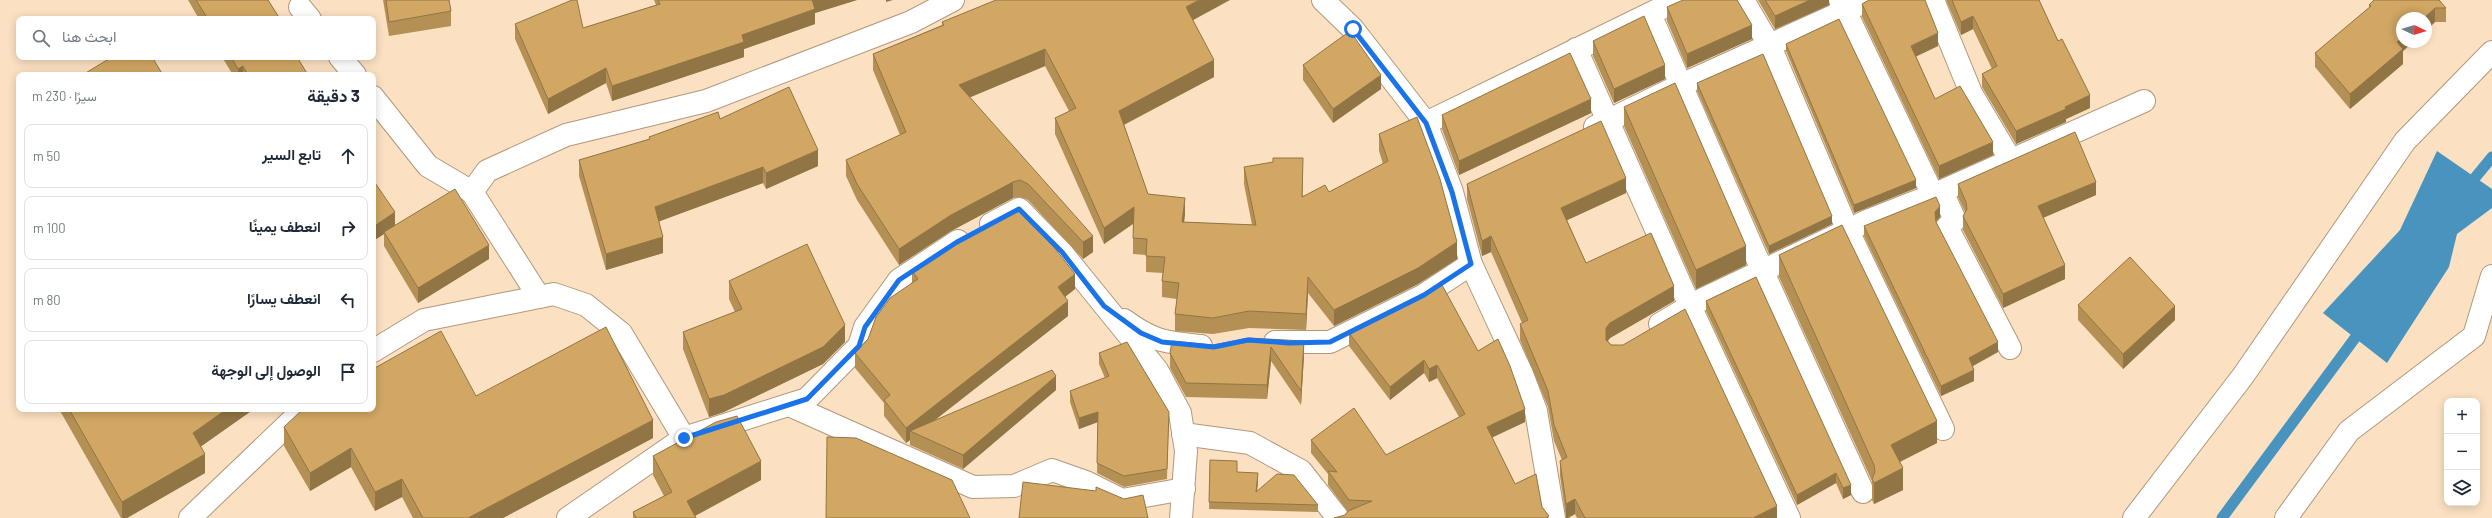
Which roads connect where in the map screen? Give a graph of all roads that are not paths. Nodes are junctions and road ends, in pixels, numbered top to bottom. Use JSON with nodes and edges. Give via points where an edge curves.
{"nodes":[{"id":1,"x":953,"y":0,"type":"edge"},
{"id":2,"x":1323,"y":0,"type":"edge"},
{"id":3,"x":1678,"y":0,"type":"edge"},
{"id":4,"x":1743,"y":0,"type":"edge"},
{"id":5,"x":1870,"y":0,"type":"edge"},
{"id":6,"x":1933,"y":0,"type":"edge"},
{"id":7,"x":1843,"y":6,"type":"edge"},
{"id":8,"x":1650,"y":14,"type":"junction"},
{"id":9,"x":1770,"y":46,"type":"junction"},
{"id":10,"x":1576,"y":49,"type":"junction"},
{"id":11,"x":2492,"y":52,"type":"edge"},
{"id":12,"x":342,"y":60,"type":"edge"},
{"id":13,"x":352,"y":72,"type":"edge"},
{"id":14,"x":1681,"y":85,"type":"junction"},
{"id":15,"x":376,"y":101,"type":"edge"},
{"id":16,"x":2144,"y":101,"type":"dead end"},
{"id":17,"x":1608,"y":120,"type":"junction"},
{"id":18,"x":1426,"y":123,"type":"junction"},
{"id":19,"x":1573,"y":137,"type":"edge"},
{"id":20,"x":2010,"y":159,"type":"junction"},
{"id":21,"x":1474,"y":182,"type":"edge"},
{"id":22,"x":472,"y":192,"type":"junction"},
{"id":23,"x":1452,"y":192,"type":"junction"},
{"id":24,"x":1933,"y":195,"type":"junction"},
{"id":25,"x":1848,"y":231,"type":"junction"},
{"id":26,"x":1471,"y":264,"type":"junction"},
{"id":27,"x":1763,"y":272,"type":"junction"},
{"id":28,"x":2492,"y":276,"type":"edge"},
{"id":29,"x":539,"y":297,"type":"junction"},
{"id":30,"x":1104,"y":306,"type":"junction"},
{"id":31,"x":1690,"y":306,"type":"junction"},
{"id":32,"x":1644,"y":333,"type":"edge"},
{"id":33,"x":1255,"y":340,"type":"edge"},
{"id":34,"x":1221,"y":345,"type":"edge"},
{"id":35,"x":2010,"y":348,"type":"dead end"},
{"id":36,"x":376,"y":349,"type":"edge"},
{"id":37,"x":789,"y":405,"type":"junction"},
{"id":38,"x":301,"y":412,"type":"edge"},
{"id":39,"x":1943,"y":429,"type":"dead end"},
{"id":40,"x":1183,"y":434,"type":"junction"},
{"id":41,"x":684,"y":438,"type":"junction"},
{"id":42,"x":1184,"y":489,"type":"junction"},
{"id":43,"x":1863,"y":492,"type":"dead end"},
{"id":44,"x":190,"y":518,"type":"edge"},
{"id":45,"x":568,"y":518,"type":"edge"},
{"id":46,"x":1180,"y":518,"type":"edge"},
{"id":47,"x":1338,"y":518,"type":"edge"},
{"id":48,"x":1554,"y":518,"type":"edge"},
{"id":49,"x":1789,"y":518,"type":"edge"},
{"id":50,"x":2134,"y":518,"type":"edge"},
{"id":51,"x":2286,"y":518,"type":"edge"}],
"edges":[{"from":1,"to":22,"type":"street","via":[[911,22],[706,102],[566,135],[487,171]]},
{"from":2,"to":18,"type":"street","via":[[1353,29]]},
{"from":3,"to":8,"type":"street"},
{"from":4,"to":9,"type":"street"},
{"from":5,"to":7,"type":"street"},
{"from":6,"to":20,"type":"street","via":[[1971,93]]},
{"from":7,"to":9,"type":"street"},
{"from":7,"to":24,"type":"street"},
{"from":8,"to":10,"type":"street"},
{"from":8,"to":14,"type":"street"},
{"from":9,"to":14,"type":"street"},
{"from":9,"to":25,"type":"street"},
{"from":10,"to":17,"type":"street"},
{"from":10,"to":18,"type":"street"},
{"from":11,"to":50,"type":"street","via":[[2405,140],[2243,376]]},
{"from":12,"to":13,"type":"street"},
{"from":14,"to":17,"type":"street"},
{"from":14,"to":27,"type":"street"},
{"from":15,"to":22,"type":"street","via":[[428,166]]},
{"from":16,"to":20,"type":"street"},
{"from":17,"to":19,"type":"street"},
{"from":17,"to":31,"type":"street"},
{"from":18,"to":23,"type":"street"},
{"from":20,"to":24,"type":"street"},
{"from":21,"to":23,"type":"street"},
{"from":22,"to":29,"type":"street"},
{"from":23,"to":26,"type":"street"},
{"from":24,"to":25,"type":"street"},
{"from":24,"to":35,"type":"street","via":[[1944,196],[1955,220],[1947,227]]},
{"from":25,"to":27,"type":"street"},
{"from":25,"to":39,"type":"street"},
{"from":26,"to":33,"type":"street","via":[[1424,295],[1330,342],[1289,343]]},
{"from":26,"to":48,"type":"street","via":[[1522,374],[1536,411]]},
{"from":27,"to":31,"type":"street"},
{"from":27,"to":43,"type":"street"},
{"from":28,"to":51,"type":"street","via":[[2474,336],[2349,431]]},
{"from":29,"to":36,"type":"street","via":[[424,320]]},
{"from":29,"to":41,"type":"street","via":[[554,294],[586,305],[621,333]]},
{"from":30,"to":34,"type":"street","via":[[1141,333],[1162,342],[1214,347]]},
{"from":30,"to":37,"type":"street","via":[[1062,252],[1019,209],[957,242],[899,280],[865,327],[859,346],[807,399]]},
{"from":30,"to":40,"type":"street","via":[[1157,370],[1180,413]]},
{"from":31,"to":32,"type":"street"},
{"from":31,"to":49,"type":"street"},
{"from":37,"to":41,"type":"street"},
{"from":37,"to":42,"type":"street","via":[[973,487],[1014,486],[1052,470],[1086,482],[1122,500]]},
{"from":38,"to":44,"type":"street"},
{"from":40,"to":42,"type":"street","via":[[1186,451]]},
{"from":40,"to":47,"type":"street","via":[[1250,444],[1301,471]]},
{"from":41,"to":45,"type":"street"},
{"from":42,"to":46,"type":"street"}]}
